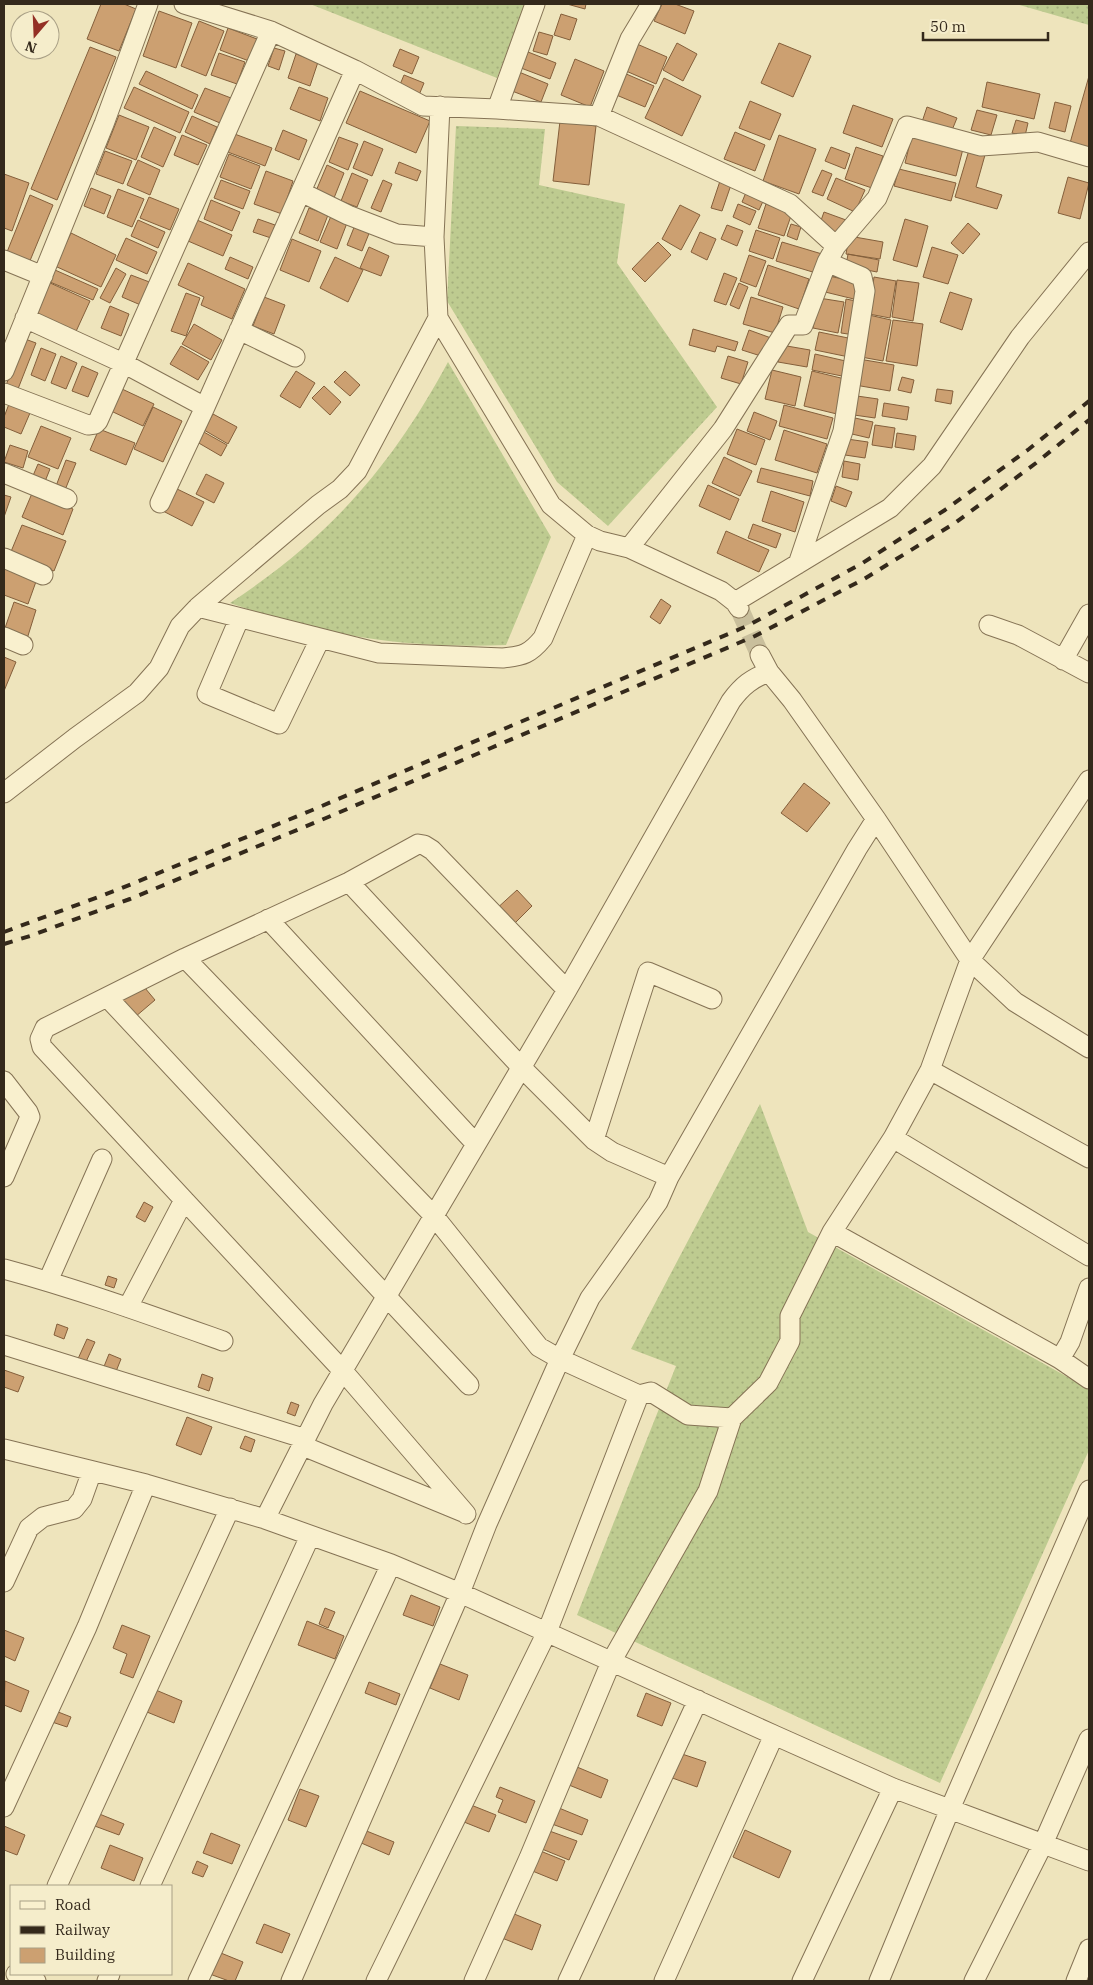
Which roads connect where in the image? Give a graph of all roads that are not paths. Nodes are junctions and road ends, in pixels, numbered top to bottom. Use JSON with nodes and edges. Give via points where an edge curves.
{"nodes":[{"id":1,"x":148,"y":4,"type":"edge"},
{"id":2,"x":184,"y":4,"type":"edge"},
{"id":3,"x":535,"y":4,"type":"edge"},
{"id":4,"x":651,"y":4,"type":"edge"},
{"id":5,"x":208,"y":7,"type":"edge"},
{"id":6,"x":271,"y":31,"type":"junction"},
{"id":7,"x":355,"y":70,"type":"junction"},
{"id":8,"x":440,"y":106,"type":"junction"},
{"id":9,"x":497,"y":109,"type":"junction"},
{"id":10,"x":599,"y":116,"type":"junction"},
{"id":11,"x":1089,"y":157,"type":"edge"},
{"id":12,"x":301,"y":192,"type":"junction"},
{"id":13,"x":434,"y":237,"type":"junction"},
{"id":14,"x":1089,"y":252,"type":"edge"},
{"id":15,"x":832,"y":254,"type":"junction"},
{"id":16,"x":4,"y":260,"type":"edge"},
{"id":17,"x":43,"y":276,"type":"junction"},
{"id":18,"x":25,"y":318,"type":"junction"},
{"id":19,"x":438,"y":318,"type":"junction"},
{"id":20,"x":239,"y":330,"type":"junction"},
{"id":21,"x":296,"y":356,"type":"dead end"},
{"id":22,"x":123,"y":362,"type":"junction"},
{"id":23,"x":4,"y":371,"type":"edge"},
{"id":24,"x":4,"y":393,"type":"edge"},
{"id":25,"x":205,"y":407,"type":"junction"},
{"id":26,"x":4,"y":473,"type":"edge"},
{"id":27,"x":67,"y":499,"type":"dead end"},
{"id":28,"x":160,"y":503,"type":"dead end"},
{"id":29,"x":587,"y":535,"type":"junction"},
{"id":30,"x":629,"y":548,"type":"junction"},
{"id":31,"x":4,"y":558,"type":"edge"},
{"id":32,"x":798,"y":564,"type":"junction"},
{"id":33,"x":43,"y":575,"type":"dead end"},
{"id":34,"x":198,"y":607,"type":"junction"},
{"id":35,"x":1089,"y":614,"type":"edge"},
{"id":36,"x":239,"y":619,"type":"junction"},
{"id":37,"x":990,"y":625,"type":"dead end"},
{"id":38,"x":4,"y":637,"type":"edge"},
{"id":39,"x":320,"y":639,"type":"junction"},
{"id":40,"x":23,"y":645,"type":"dead end"},
{"id":41,"x":760,"y":655,"type":"tunnel mouth"},
{"id":42,"x":1063,"y":660,"type":"junction"},
{"id":43,"x":769,"y":672,"type":"junction"},
{"id":44,"x":1089,"y":673,"type":"edge"},
{"id":45,"x":1089,"y":780,"type":"edge"},
{"id":46,"x":4,"y":793,"type":"edge"},
{"id":47,"x":876,"y":819,"type":"junction"},
{"id":48,"x":349,"y":882,"type":"junction"},
{"id":49,"x":268,"y":919,"type":"junction"},
{"id":50,"x":185,"y":958,"type":"junction"},
{"id":51,"x":970,"y":960,"type":"junction"},
{"id":52,"x":567,"y":990,"type":"junction"},
{"id":53,"x":108,"y":998,"type":"junction"},
{"id":54,"x":712,"y":999,"type":"dead end"},
{"id":55,"x":1087,"y":1042,"type":"edge"},
{"id":56,"x":521,"y":1067,"type":"junction"},
{"id":57,"x":930,"y":1070,"type":"junction"},
{"id":58,"x":4,"y":1081,"type":"edge"},
{"id":59,"x":892,"y":1138,"type":"junction"},
{"id":60,"x":594,"y":1140,"type":"junction"},
{"id":61,"x":476,"y":1144,"type":"junction"},
{"id":62,"x":1089,"y":1158,"type":"edge"},
{"id":63,"x":102,"y":1159,"type":"dead end"},
{"id":64,"x":4,"y":1177,"type":"edge"},
{"id":65,"x":669,"y":1177,"type":"junction"},
{"id":66,"x":184,"y":1200,"type":"junction"},
{"id":67,"x":434,"y":1216,"type":"junction"},
{"id":68,"x":832,"y":1232,"type":"junction"},
{"id":69,"x":1089,"y":1256,"type":"edge"},
{"id":70,"x":4,"y":1269,"type":"edge"},
{"id":71,"x":48,"y":1281,"type":"junction"},
{"id":72,"x":1089,"y":1288,"type":"edge"},
{"id":73,"x":386,"y":1297,"type":"junction"},
{"id":74,"x":128,"y":1307,"type":"junction"},
{"id":75,"x":223,"y":1342,"type":"dead end"},
{"id":76,"x":4,"y":1345,"type":"edge"},
{"id":77,"x":560,"y":1359,"type":"junction"},
{"id":78,"x":1060,"y":1359,"type":"junction"},
{"id":79,"x":343,"y":1371,"type":"junction"},
{"id":80,"x":1089,"y":1379,"type":"edge"},
{"id":81,"x":469,"y":1385,"type":"dead end"},
{"id":82,"x":639,"y":1395,"type":"junction"},
{"id":83,"x":732,"y":1418,"type":"junction"},
{"id":84,"x":304,"y":1442,"type":"junction"},
{"id":85,"x":4,"y":1448,"type":"edge"},
{"id":86,"x":92,"y":1471,"type":"junction"},
{"id":87,"x":146,"y":1484,"type":"junction"},
{"id":88,"x":1089,"y":1490,"type":"edge"},
{"id":89,"x":230,"y":1508,"type":"junction"},
{"id":90,"x":466,"y":1514,"type":"junction"},
{"id":91,"x":264,"y":1519,"type":"junction"},
{"id":92,"x":487,"y":1524,"type":"junction"},
{"id":93,"x":310,"y":1536,"type":"junction"},
{"id":94,"x":391,"y":1564,"type":"junction"},
{"id":95,"x":4,"y":1582,"type":"edge"},
{"id":96,"x":460,"y":1593,"type":"junction"},
{"id":97,"x":547,"y":1632,"type":"junction"},
{"id":98,"x":611,"y":1662,"type":"junction"},
{"id":99,"x":698,"y":1700,"type":"junction"},
{"id":100,"x":774,"y":1735,"type":"junction"},
{"id":101,"x":1089,"y":1738,"type":"edge"},
{"id":102,"x":892,"y":1788,"type":"junction"},
{"id":103,"x":4,"y":1807,"type":"edge"},
{"id":104,"x":950,"y":1809,"type":"junction"},
{"id":105,"x":1043,"y":1844,"type":"junction"},
{"id":106,"x":1089,"y":1861,"type":"edge"},
{"id":107,"x":57,"y":1885,"type":"edge"},
{"id":108,"x":150,"y":1885,"type":"edge"},
{"id":109,"x":1089,"y":1949,"type":"edge"},
{"id":110,"x":20,"y":1975,"type":"edge"},
{"id":111,"x":36,"y":1981,"type":"edge"},
{"id":112,"x":198,"y":1981,"type":"edge"},
{"id":113,"x":290,"y":1981,"type":"edge"},
{"id":114,"x":376,"y":1981,"type":"edge"},
{"id":115,"x":474,"y":1981,"type":"edge"},
{"id":116,"x":568,"y":1981,"type":"edge"},
{"id":117,"x":664,"y":1981,"type":"edge"},
{"id":118,"x":802,"y":1981,"type":"edge"},
{"id":119,"x":879,"y":1981,"type":"edge"},
{"id":120,"x":974,"y":1981,"type":"edge"},
{"id":121,"x":1076,"y":1981,"type":"edge"}],
"edges":[{"from":1,"to":17,"type":"street"},
{"from":2,"to":5,"type":"street"},
{"from":3,"to":9,"type":"street"},
{"from":4,"to":10,"type":"street","via":[[630,39]]},
{"from":5,"to":6,"type":"street"},
{"from":6,"to":7,"type":"street"},
{"from":6,"to":22,"type":"street"},
{"from":7,"to":8,"type":"street","via":[[423,106]]},
{"from":7,"to":12,"type":"street"},
{"from":8,"to":9,"type":"street"},
{"from":8,"to":13,"type":"street"},
{"from":9,"to":10,"type":"street"},
{"from":10,"to":15,"type":"street","via":[[790,204]]},
{"from":11,"to":15,"type":"street","via":[[1038,142],[981,146],[907,126],[877,198]]},
{"from":12,"to":13,"type":"street","via":[[397,234]]},
{"from":12,"to":20,"type":"street"},
{"from":13,"to":19,"type":"street"},
{"from":14,"to":32,"type":"street","via":[[1020,337],[926,472],[890,508]]},
{"from":15,"to":30,"type":"street","via":[[803,325],[789,324],[723,429]]},
{"from":15,"to":32,"type":"street","via":[[862,277],[865,291],[843,431]]},
{"from":16,"to":17,"type":"street"},
{"from":17,"to":18,"type":"street"},
{"from":18,"to":22,"type":"street"},
{"from":18,"to":23,"type":"street"},
{"from":19,"to":29,"type":"street","via":[[551,505]]},
{"from":19,"to":34,"type":"street","via":[[357,471],[340,489]]},
{"from":20,"to":21,"type":"street"},
{"from":20,"to":25,"type":"street"},
{"from":22,"to":24,"type":"street","via":[[98,420],[92,426]]},
{"from":22,"to":25,"type":"street"},
{"from":25,"to":28,"type":"street"},
{"from":26,"to":27,"type":"street"},
{"from":29,"to":30,"type":"street"},
{"from":29,"to":39,"type":"street","via":[[544,638],[534,650],[520,656],[379,653]]},
{"from":30,"to":32,"type":"street","via":[[721,591],[737,605]]},
{"from":31,"to":33,"type":"street"},
{"from":34,"to":36,"type":"street"},
{"from":34,"to":46,"type":"street","via":[[180,626],[159,668],[137,694]]},
{"from":35,"to":42,"type":"street"},
{"from":36,"to":39,"type":"street"},
{"from":36,"to":39,"type":"street","via":[[207,694],[279,724]]},
{"from":37,"to":42,"type":"street","via":[[1018,635]]},
{"from":38,"to":40,"type":"street"},
{"from":41,"to":43,"type":"street"},
{"from":42,"to":44,"type":"street"},
{"from":43,"to":47,"type":"street"},
{"from":43,"to":52,"type":"street","via":[[749,681],[731,701]]},
{"from":45,"to":51,"type":"street"},
{"from":47,"to":51,"type":"street"},
{"from":47,"to":65,"type":"street"},
{"from":48,"to":49,"type":"street"},
{"from":48,"to":52,"type":"street","via":[[418,844],[424,845]]},
{"from":48,"to":56,"type":"street"},
{"from":49,"to":50,"type":"street"},
{"from":49,"to":61,"type":"street"},
{"from":50,"to":53,"type":"street"},
{"from":50,"to":67,"type":"street"},
{"from":51,"to":55,"type":"street","via":[[1015,1002]]},
{"from":51,"to":57,"type":"street"},
{"from":52,"to":56,"type":"street"},
{"from":53,"to":66,"type":"street","via":[[45,1028],[41,1033],[42,1047]]},
{"from":53,"to":73,"type":"street"},
{"from":54,"to":60,"type":"street","via":[[648,972]]},
{"from":56,"to":60,"type":"street"},
{"from":56,"to":61,"type":"street"},
{"from":57,"to":59,"type":"street"},
{"from":57,"to":62,"type":"street"},
{"from":58,"to":64,"type":"street","via":[[30,1117]]},
{"from":59,"to":68,"type":"street"},
{"from":59,"to":69,"type":"street"},
{"from":60,"to":65,"type":"street","via":[[612,1152]]},
{"from":61,"to":67,"type":"street"},
{"from":63,"to":71,"type":"street"},
{"from":65,"to":77,"type":"street","via":[[658,1202],[590,1298]]},
{"from":66,"to":74,"type":"street"},
{"from":66,"to":79,"type":"street"},
{"from":67,"to":73,"type":"street"},
{"from":67,"to":77,"type":"street","via":[[539,1347]]},
{"from":68,"to":78,"type":"street"},
{"from":68,"to":83,"type":"street","via":[[790,1316],[790,1341],[773,1374]]},
{"from":70,"to":71,"type":"street"},
{"from":71,"to":74,"type":"street"},
{"from":72,"to":78,"type":"street","via":[[1070,1342]]},
{"from":73,"to":79,"type":"street"},
{"from":73,"to":81,"type":"street"},
{"from":74,"to":75,"type":"street"},
{"from":76,"to":84,"type":"street"},
{"from":77,"to":82,"type":"street"},
{"from":77,"to":92,"type":"street"},
{"from":78,"to":80,"type":"street"},
{"from":79,"to":84,"type":"street"},
{"from":79,"to":90,"type":"street"},
{"from":82,"to":83,"type":"street","via":[[651,1392],[688,1414]]},
{"from":82,"to":97,"type":"street"},
{"from":83,"to":98,"type":"street","via":[[708,1491]]},
{"from":84,"to":90,"type":"street"},
{"from":84,"to":91,"type":"street"},
{"from":85,"to":86,"type":"street"},
{"from":86,"to":87,"type":"street"},
{"from":86,"to":95,"type":"street","via":[[82,1500],[74,1509],[43,1517],[29,1528]]},
{"from":87,"to":89,"type":"street"},
{"from":87,"to":103,"type":"street","via":[[87,1628]]},
{"from":88,"to":104,"type":"street"},
{"from":89,"to":91,"type":"street"},
{"from":89,"to":107,"type":"street"},
{"from":90,"to":92,"type":"street"},
{"from":91,"to":93,"type":"street"},
{"from":92,"to":96,"type":"street"},
{"from":93,"to":94,"type":"street"},
{"from":93,"to":108,"type":"street"},
{"from":94,"to":96,"type":"street"},
{"from":94,"to":112,"type":"street"},
{"from":96,"to":97,"type":"street"},
{"from":96,"to":113,"type":"street"},
{"from":97,"to":98,"type":"street"},
{"from":97,"to":114,"type":"street"},
{"from":98,"to":99,"type":"street"},
{"from":98,"to":115,"type":"street"},
{"from":99,"to":100,"type":"street"},
{"from":99,"to":116,"type":"street"},
{"from":100,"to":102,"type":"street"},
{"from":100,"to":117,"type":"street"},
{"from":101,"to":105,"type":"street"},
{"from":102,"to":104,"type":"street"},
{"from":102,"to":118,"type":"street"},
{"from":104,"to":105,"type":"street"},
{"from":104,"to":119,"type":"street"},
{"from":105,"to":106,"type":"street"},
{"from":105,"to":120,"type":"street"},
{"from":109,"to":121,"type":"street"},
{"from":110,"to":111,"type":"street"}]}
